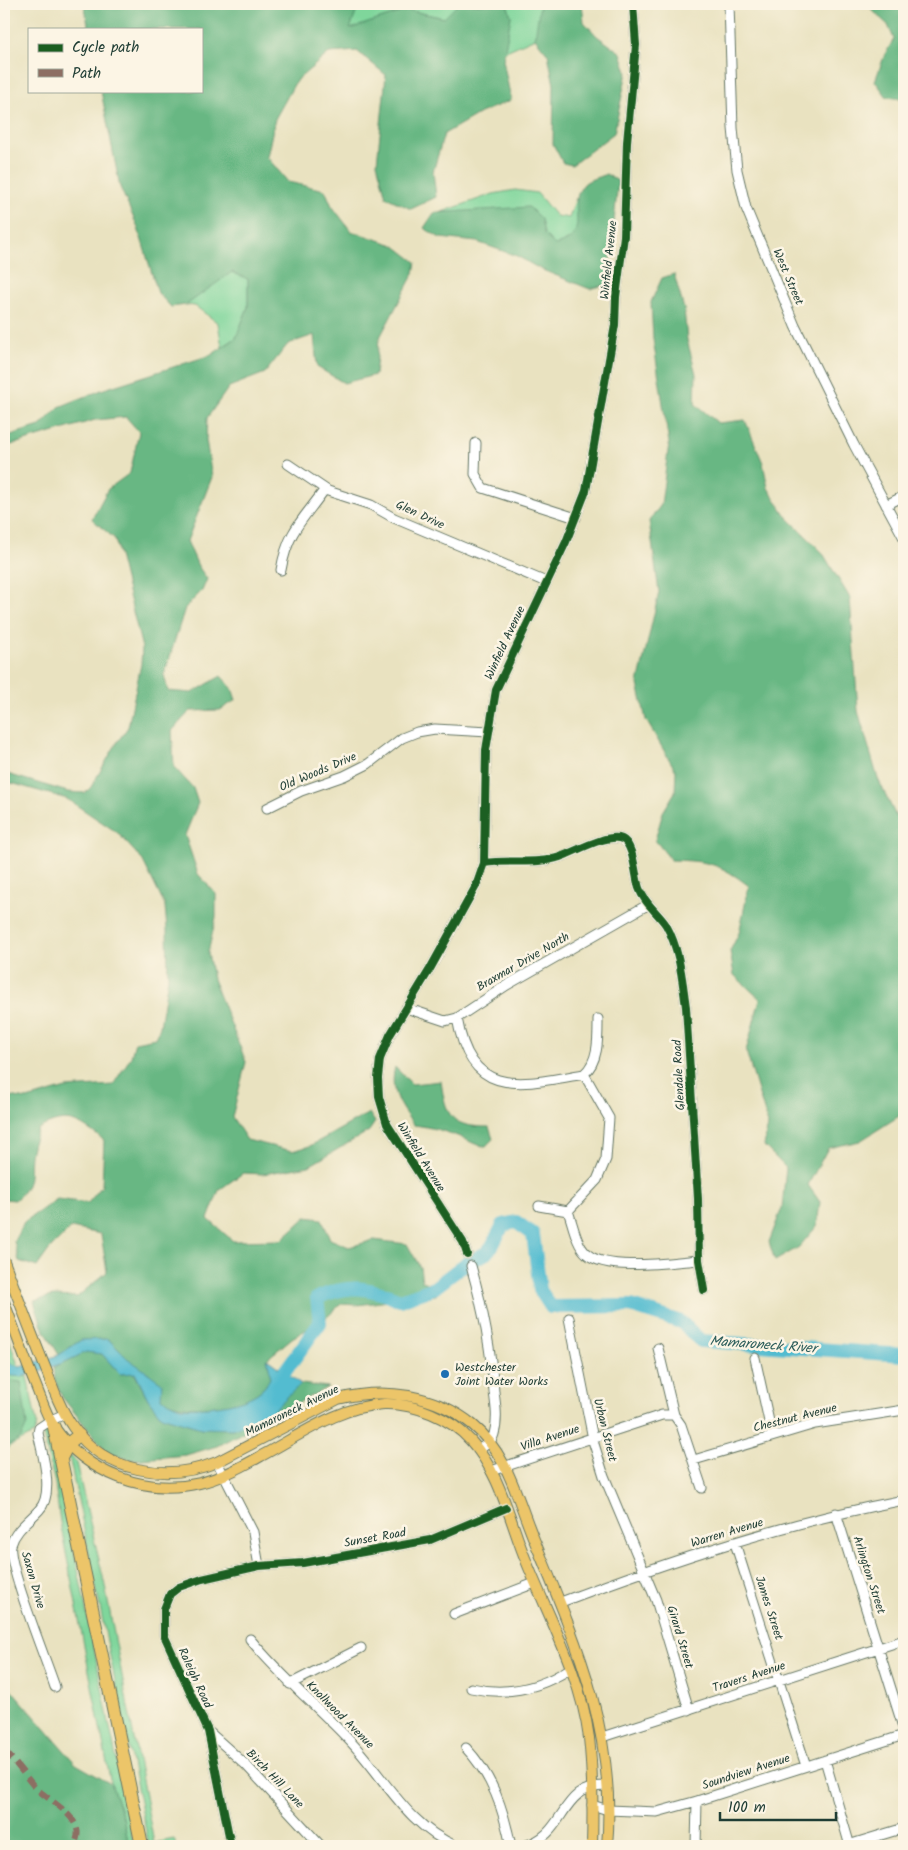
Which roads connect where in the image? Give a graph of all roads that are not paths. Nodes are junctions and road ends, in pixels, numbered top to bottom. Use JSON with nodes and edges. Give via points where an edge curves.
{"nodes":[{"id":1,"x":633,"y":4,"type":"edge"},
{"id":2,"x":729,"y":4,"type":"edge"},
{"id":3,"x":476,"y":443,"type":"dead end"},
{"id":4,"x":288,"y":464,"type":"dead end"},
{"id":5,"x":325,"y":489,"type":"junction"},
{"id":6,"x":904,"y":496,"type":"edge"},
{"id":7,"x":886,"y":505,"type":"junction"},
{"id":8,"x":576,"y":518,"type":"junction"},
{"id":9,"x":904,"y":538,"type":"edge"},
{"id":10,"x":281,"y":570,"type":"dead end"},
{"id":11,"x":546,"y":582,"type":"junction"},
{"id":12,"x":489,"y":732,"type":"junction"},
{"id":13,"x":267,"y":808,"type":"dead end"},
{"id":14,"x":484,"y":863,"type":"junction"},
{"id":15,"x":649,"y":904,"type":"junction"},
{"id":16,"x":406,"y":1008,"type":"junction"},
{"id":17,"x":457,"y":1018,"type":"junction"},
{"id":18,"x":598,"y":1019,"type":"dead end"},
{"id":19,"x":584,"y":1074,"type":"junction"},
{"id":20,"x":539,"y":1206,"type":"dead end"},
{"id":21,"x":568,"y":1211,"type":"junction"},
{"id":22,"x":467,"y":1254,"type":"dead end"},
{"id":23,"x":699,"y":1260,"type":"junction"},
{"id":24,"x":4,"y":1261,"type":"edge"},
{"id":25,"x":471,"y":1266,"type":"dead end"},
{"id":26,"x":704,"y":1290,"type":"dead end"},
{"id":27,"x":4,"y":1302,"type":"edge"},
{"id":28,"x":569,"y":1318,"type":"dead end"},
{"id":29,"x":658,"y":1348,"type":"dead end"},
{"id":30,"x":755,"y":1358,"type":"dead end"},
{"id":31,"x":904,"y":1410,"type":"edge"},
{"id":32,"x":65,"y":1414,"type":"junction"},
{"id":33,"x":674,"y":1415,"type":"junction"},
{"id":34,"x":53,"y":1423,"type":"junction"},
{"id":35,"x":79,"y":1435,"type":"junction"},
{"id":36,"x":772,"y":1436,"type":"junction"},
{"id":37,"x":592,"y":1437,"type":"junction"},
{"id":38,"x":490,"y":1442,"type":"junction"},
{"id":39,"x":69,"y":1444,"type":"junction"},
{"id":40,"x":478,"y":1450,"type":"junction"},
{"id":41,"x":62,"y":1458,"type":"junction"},
{"id":42,"x":694,"y":1460,"type":"junction"},
{"id":43,"x":217,"y":1462,"type":"junction"},
{"id":44,"x":505,"y":1466,"type":"junction"},
{"id":45,"x":491,"y":1471,"type":"junction"},
{"id":46,"x":223,"y":1475,"type":"junction"},
{"id":47,"x":702,"y":1488,"type":"dead end"},
{"id":48,"x":904,"y":1500,"type":"edge"},
{"id":49,"x":506,"y":1508,"type":"junction"},
{"id":50,"x":836,"y":1513,"type":"junction"},
{"id":51,"x":736,"y":1543,"type":"junction"},
{"id":52,"x":259,"y":1566,"type":"junction"},
{"id":53,"x":242,"y":1570,"type":"joint"},
{"id":54,"x":645,"y":1572,"type":"junction"},
{"id":55,"x":535,"y":1583,"type":"junction"},
{"id":56,"x":561,"y":1602,"type":"junction"},
{"id":57,"x":454,"y":1614,"type":"dead end"},
{"id":58,"x":250,"y":1640,"type":"dead end"},
{"id":59,"x":904,"y":1640,"type":"edge"},
{"id":60,"x":361,"y":1648,"type":"dead end"},
{"id":61,"x":879,"y":1648,"type":"junction"},
{"id":62,"x":571,"y":1668,"type":"junction"},
{"id":63,"x":780,"y":1680,"type":"junction"},
{"id":64,"x":290,"y":1684,"type":"junction"},
{"id":65,"x":55,"y":1686,"type":"dead end"},
{"id":66,"x":471,"y":1688,"type":"dead end"},
{"id":67,"x":689,"y":1710,"type":"junction"},
{"id":68,"x":904,"y":1730,"type":"edge"},
{"id":69,"x":208,"y":1731,"type":"junction"},
{"id":70,"x":904,"y":1735,"type":"edge"},
{"id":71,"x":602,"y":1737,"type":"junction"},
{"id":72,"x":466,"y":1748,"type":"dead end"},
{"id":73,"x":825,"y":1760,"type":"junction"},
{"id":74,"x":806,"y":1766,"type":"junction"},
{"id":75,"x":593,"y":1786,"type":"junction"},
{"id":76,"x":607,"y":1786,"type":"junction"},
{"id":77,"x":697,"y":1801,"type":"junction"},
{"id":78,"x":592,"y":1805,"type":"junction"},
{"id":79,"x":608,"y":1810,"type":"junction"},
{"id":80,"x":904,"y":1828,"type":"edge"},
{"id":81,"x":142,"y":1846,"type":"edge"},
{"id":82,"x":231,"y":1846,"type":"edge"},
{"id":83,"x":321,"y":1846,"type":"edge"},
{"id":84,"x":456,"y":1846,"type":"edge"},
{"id":85,"x":511,"y":1846,"type":"edge"},
{"id":86,"x":523,"y":1846,"type":"edge"},
{"id":87,"x":592,"y":1846,"type":"edge"},
{"id":88,"x":607,"y":1846,"type":"edge"},
{"id":89,"x":696,"y":1846,"type":"edge"},
{"id":90,"x":848,"y":1846,"type":"edge"}],
"edges":[{"from":1,"to":8,"type":"street","name":"Winfield Avenue","via":[[636,45],[615,325],[586,491]]},
{"from":2,"to":7,"type":"street","name":"West Street","via":[[733,128],[737,170],[746,208],[795,326]]},
{"from":3,"to":8,"type":"street","via":[[475,474],[482,488]]},
{"from":4,"to":5,"type":"street","name":"Glen Drive"},
{"from":5,"to":10,"type":"street","via":[[290,534]]},
{"from":5,"to":11,"type":"street","name":"Glen Drive","via":[[371,505],[394,518]]},
{"from":6,"to":7,"type":"street"},
{"from":7,"to":9,"type":"street","name":"West Street"},
{"from":8,"to":11,"type":"street","name":"Winfield Avenue"},
{"from":11,"to":12,"type":"street","name":"Winfield Avenue","via":[[496,690]]},
{"from":12,"to":13,"type":"street","name":"Old Woods Drive","via":[[417,732],[402,738],[368,764]]},
{"from":12,"to":14,"type":"street","name":"Winfield Avenue"},
{"from":14,"to":15,"type":"street","name":"Glendale Road","via":[[505,859],[559,858],[612,838],[621,839],[628,845],[639,888]]},
{"from":14,"to":16,"type":"street","name":"Winfield Avenue","via":[[476,886]]},
{"from":15,"to":17,"type":"street","name":"Braxmar Drive North","via":[[507,985]]},
{"from":15,"to":23,"type":"street","name":"Glendale Road","via":[[673,940],[685,998]]},
{"from":16,"to":17,"type":"street","via":[[445,1021]]},
{"from":16,"to":22,"type":"street","name":"Winfield Avenue","via":[[380,1058],[379,1097],[387,1124],[463,1242]]},
{"from":17,"to":19,"type":"street","via":[[467,1054],[490,1077],[506,1083],[528,1083]]},
{"from":18,"to":19,"type":"street","via":[[596,1052],[590,1069]]},
{"from":19,"to":21,"type":"street","via":[[609,1118],[606,1159],[597,1180]]},
{"from":20,"to":21,"type":"street"},
{"from":21,"to":23,"type":"street","via":[[586,1254],[596,1259],[625,1264]]},
{"from":23,"to":26,"type":"street","name":"Glendale Road"},
{"from":24,"to":32,"type":"main road","name":"Mamaroneck Avenue"},
{"from":25,"to":38,"type":"street","via":[[491,1349],[496,1417]]},
{"from":27,"to":34,"type":"main road","name":"Mamaroneck Avenue"},
{"from":28,"to":37,"type":"street","name":"Urban Street"},
{"from":29,"to":33,"type":"street"},
{"from":30,"to":36,"type":"street"},
{"from":31,"to":36,"type":"street","name":"Chestnut Avenue","via":[[840,1419]]},
{"from":32,"to":34,"type":"street"},
{"from":32,"to":35,"type":"main road","name":"Mamaroneck Avenue"},
{"from":33,"to":37,"type":"street","name":"Villa Avenue","via":[[662,1415]]},
{"from":33,"to":42,"type":"street"},
{"from":34,"to":39,"type":"main road","name":"Mamaroneck Avenue"},
{"from":34,"to":41,"type":"highway"},
{"from":34,"to":65,"type":"street","name":"Saxon Drive","via":[[39,1428],[38,1433],[46,1468],[44,1502],[41,1509],[21,1526],[11,1545],[11,1556]]},
{"from":35,"to":39,"type":"highway"},
{"from":35,"to":43,"type":"main road","name":"Mamaroneck Avenue","via":[[118,1463],[144,1471],[179,1473]]},
{"from":36,"to":42,"type":"street","name":"Chestnut Avenue"},
{"from":37,"to":44,"type":"street","name":"Villa Avenue"},
{"from":37,"to":54,"type":"street","name":"Urban Street","via":[[604,1476]]},
{"from":38,"to":40,"type":"street"},
{"from":38,"to":43,"type":"main road","name":"Mamaroneck Avenue","via":[[462,1417],[423,1399],[398,1394],[358,1394],[338,1400]]},
{"from":38,"to":44,"type":"main road","name":"Mamaroneck Avenue"},
{"from":39,"to":41,"type":"highway"},
{"from":39,"to":46,"type":"main road","name":"Mamaroneck Avenue","via":[[95,1466],[120,1479],[182,1486]]},
{"from":40,"to":45,"type":"main road","name":"Mamaroneck Avenue"},
{"from":40,"to":46,"type":"main road","name":"Mamaroneck Avenue","via":[[447,1421],[415,1408],[381,1404],[350,1410]]},
{"from":41,"to":81,"type":"highway"},
{"from":42,"to":47,"type":"street"},
{"from":43,"to":46,"type":"street"},
{"from":44,"to":45,"type":"street","name":"Villa Avenue"},
{"from":44,"to":56,"type":"main road","name":"Mamaroneck Avenue"},
{"from":45,"to":49,"type":"main road","name":"Mamaroneck Avenue"},
{"from":46,"to":52,"type":"street","via":[[253,1532]]},
{"from":48,"to":50,"type":"street","name":"Warren Avenue"},
{"from":49,"to":52,"type":"street","name":"Sunset Road","via":[[430,1540],[303,1563]]},
{"from":49,"to":55,"type":"main road","name":"Mamaroneck Avenue"},
{"from":50,"to":51,"type":"street","name":"Warren Avenue"},
{"from":50,"to":61,"type":"street","name":"Arlington Street"},
{"from":51,"to":54,"type":"street","name":"Warren Avenue"},
{"from":51,"to":63,"type":"street","name":"James Street"},
{"from":52,"to":53,"type":"street","name":"Sunset Road"},
{"from":53,"to":69,"type":"street","name":"Raleigh Road","via":[[202,1578],[179,1587],[170,1594],[164,1609],[164,1635]]},
{"from":54,"to":56,"type":"street","name":"Warren Avenue"},
{"from":54,"to":67,"type":"street","name":"Girard Street"},
{"from":55,"to":57,"type":"street"},
{"from":55,"to":62,"type":"main road","name":"Mamaroneck Avenue"},
{"from":56,"to":71,"type":"main road","name":"Mamaroneck Avenue","via":[[595,1700]]},
{"from":58,"to":64,"type":"street","name":"Knollwood Avenue"},
{"from":59,"to":61,"type":"street","name":"Travers Avenue"},
{"from":60,"to":64,"type":"street"},
{"from":61,"to":63,"type":"street","name":"Travers Avenue"},
{"from":61,"to":68,"type":"street","name":"Arlington Street"},
{"from":62,"to":66,"type":"street","via":[[551,1681],[516,1690],[491,1692]]},
{"from":62,"to":75,"type":"main road","name":"Mamaroneck Avenue","via":[[589,1737]]},
{"from":63,"to":67,"type":"street","name":"Travers Avenue"},
{"from":63,"to":74,"type":"street","name":"James Street"},
{"from":64,"to":84,"type":"street","name":"Knollwood Avenue","via":[[358,1748],[410,1815],[442,1840]]},
{"from":67,"to":71,"type":"street","name":"Travers Avenue"},
{"from":69,"to":82,"type":"street","name":"Raleigh Road"},
{"from":69,"to":83,"type":"street","name":"Birch Hill Lane","via":[[246,1765]]},
{"from":70,"to":73,"type":"street","name":"Soundview Avenue"},
{"from":71,"to":76,"type":"main road","name":"Mamaroneck Avenue"},
{"from":72,"to":85,"type":"street","via":[[492,1783],[503,1809]]},
{"from":73,"to":74,"type":"street","name":"Soundview Avenue"},
{"from":73,"to":90,"type":"street"},
{"from":74,"to":77,"type":"street","name":"Soundview Avenue"},
{"from":75,"to":76,"type":"street"},
{"from":75,"to":78,"type":"main road","name":"Mamaroneck Avenue"},
{"from":75,"to":86,"type":"street","via":[[573,1799],[544,1838]]},
{"from":76,"to":79,"type":"main road","name":"Mamaroneck Avenue"},
{"from":77,"to":79,"type":"street","name":"Soundview Avenue","via":[[657,1812]]},
{"from":77,"to":89,"type":"street"},
{"from":78,"to":79,"type":"street","name":"Soundview Avenue"},
{"from":78,"to":87,"type":"main road","name":"Mamaroneck Avenue"},
{"from":79,"to":88,"type":"main road","name":"Mamaroneck Avenue"},
{"from":80,"to":90,"type":"street"}]}
